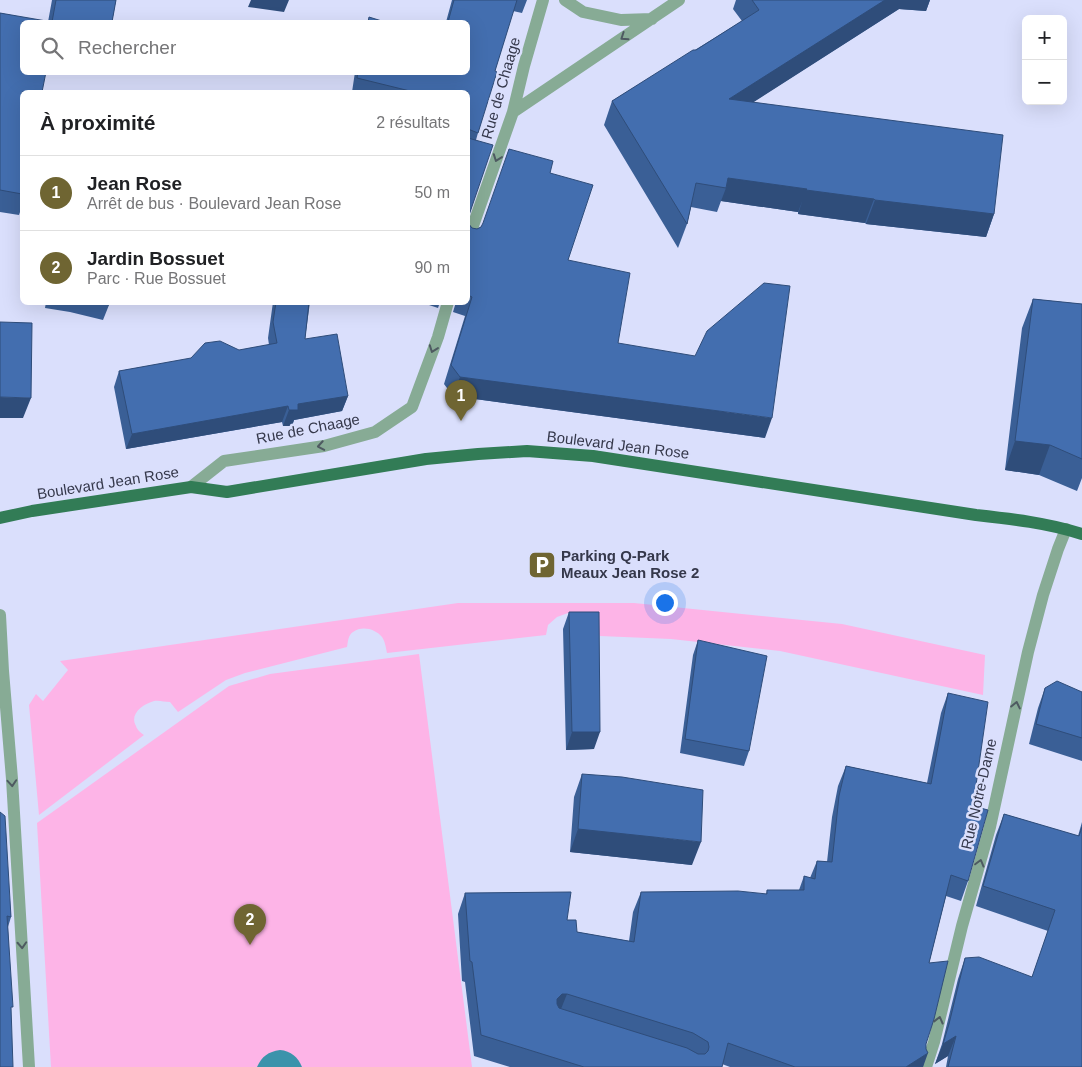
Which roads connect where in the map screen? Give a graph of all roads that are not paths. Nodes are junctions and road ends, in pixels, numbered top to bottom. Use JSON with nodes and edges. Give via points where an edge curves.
{"nodes":[{"id":1,"x":543,"y":0,"type":"edge"},
{"id":2,"x":565,"y":0,"type":"edge"},
{"id":3,"x":679,"y":0,"type":"edge"},
{"id":4,"x":652,"y":19,"type":"junction"},
{"id":5,"x":513,"y":112,"type":"junction"},
{"id":6,"x":470,"y":234,"type":"edge"},
{"id":7,"x":447,"y":305,"type":"edge"},
{"id":8,"x":191,"y":487,"type":"junction"},
{"id":9,"x":0,"y":518,"type":"edge"},
{"id":10,"x":1066,"y":529,"type":"junction"},
{"id":11,"x":1082,"y":534,"type":"edge"},
{"id":12,"x":0,"y":615,"type":"edge"},
{"id":13,"x":29,"y":1067,"type":"edge"},
{"id":14,"x":926,"y":1067,"type":"edge"}],
"edges":[{"from":1,"to":5,"type":"street","name":"Rue de Chaage"},
{"from":2,"to":4,"type":"street","via":[[583,12],[621,20]]},
{"from":3,"to":4,"type":"street"},
{"from":4,"to":5,"type":"street","one_way":true},
{"from":5,"to":6,"type":"street","name":"Rue de Chaage","one_way":true},
{"from":7,"to":8,"type":"street","name":"Rue de Chaage","one_way":true,"via":[[412,407],[375,432],[324,446],[224,461]]},
{"from":8,"to":9,"type":"main road","name":"Boulevard Jean Rose"},
{"from":8,"to":10,"type":"main road","name":"Boulevard Jean Rose","via":[[227,492],[426,459],[527,451],[593,456]]},
{"from":10,"to":11,"type":"main road","name":"Boulevard Jean Rose"},
{"from":14,"to":10,"type":"street","name":"Rue Notre-Dame","one_way":true,"via":[[990,827],[1028,652]]},
{"from":12,"to":13,"type":"street","one_way":true}]}
